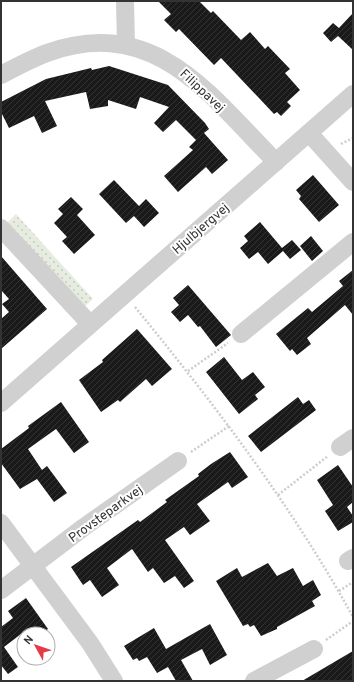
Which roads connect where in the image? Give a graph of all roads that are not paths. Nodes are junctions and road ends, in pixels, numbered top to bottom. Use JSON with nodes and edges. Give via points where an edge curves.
{"nodes":[{"id":1,"x":125,"y":1,"type":"edge"},
{"id":2,"x":126,"y":45,"type":"junction"},
{"id":3,"x":1,"y":75,"type":"edge"},
{"id":4,"x":353,"y":94,"type":"edge"},
{"id":5,"x":309,"y":133,"type":"junction"},
{"id":6,"x":276,"y":162,"type":"junction"},
{"id":7,"x":353,"y":182,"type":"edge"},
{"id":8,"x":1,"y":228,"type":"edge"},
{"id":9,"x":353,"y":242,"type":"edge"},
{"id":10,"x":90,"y":324,"type":"junction"},
{"id":11,"x":241,"y":334,"type":"road end"},
{"id":12,"x":1,"y":403,"type":"edge"},
{"id":13,"x":178,"y":461,"type":"road end"},
{"id":14,"x":1,"y":524,"type":"edge"},
{"id":15,"x":34,"y":566,"type":"junction"},
{"id":16,"x":1,"y":590,"type":"edge"},
{"id":17,"x":314,"y":649,"type":"road end"},
{"id":18,"x":114,"y":681,"type":"edge"},
{"id":19,"x":254,"y":681,"type":"edge"}],
"edges":[{"from":1,"to":2,"type":"street"},
{"from":2,"to":3,"type":"street","name":"Filippavej","via":[[70,46],[48,53]]},
{"from":2,"to":6,"type":"street","name":"Filippavej","via":[[163,58],[192,78]]},
{"from":4,"to":5,"type":"street","name":"Hjulbjergvej"},
{"from":5,"to":6,"type":"street","name":"Hjulbjergvej"},
{"from":5,"to":7,"type":"street"},
{"from":6,"to":10,"type":"street","name":"Hjulbjergvej"},
{"from":8,"to":10,"type":"street"},
{"from":9,"to":11,"type":"street"},
{"from":10,"to":12,"type":"street","name":"Hjulbjergvej"},
{"from":13,"to":15,"type":"street","name":"Provsteparkvej","via":[[84,527]]},
{"from":14,"to":15,"type":"street"},
{"from":15,"to":16,"type":"street","name":"Provsteparkvej"},
{"from":15,"to":18,"type":"street","via":[[99,655]]},
{"from":17,"to":19,"type":"street"}]}
